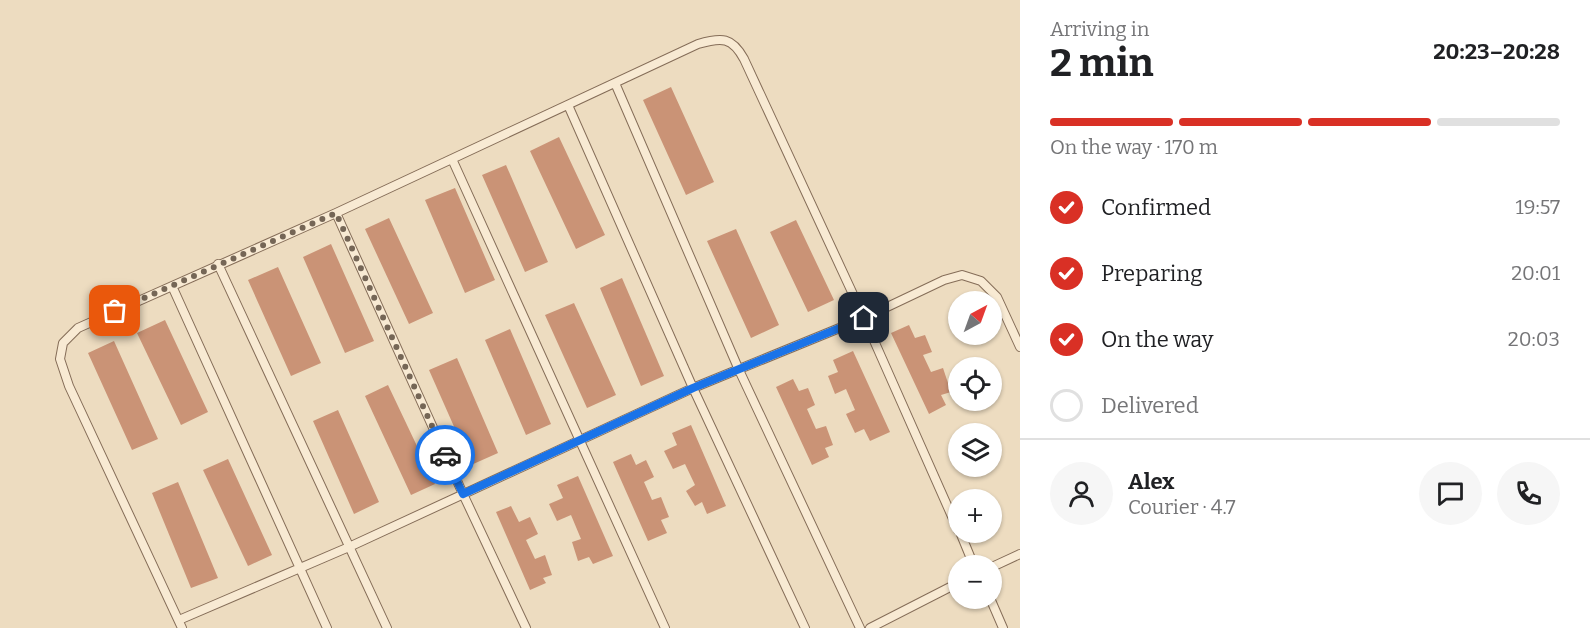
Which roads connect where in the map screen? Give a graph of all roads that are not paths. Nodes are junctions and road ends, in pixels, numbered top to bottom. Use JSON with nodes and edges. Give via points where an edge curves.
{"nodes":[{"id":1,"x":615,"y":83,"type":"junction"},
{"id":2,"x":568,"y":105,"type":"junction"},
{"id":3,"x":452,"y":159,"type":"junction"},
{"id":4,"x":336,"y":213,"type":"junction"},
{"id":5,"x":218,"y":264,"type":"junction"},
{"id":6,"x":172,"y":286,"type":"junction"},
{"id":7,"x":864,"y":318,"type":"junction"},
{"id":8,"x":1020,"y":347,"type":"edge"},
{"id":9,"x":739,"y":370,"type":"junction"},
{"id":10,"x":693,"y":388,"type":"junction"},
{"id":11,"x":580,"y":441,"type":"junction"},
{"id":12,"x":463,"y":494,"type":"junction"},
{"id":13,"x":948,"y":506,"type":"edge"},
{"id":14,"x":349,"y":547,"type":"junction"},
{"id":15,"x":1020,"y":554,"type":"edge"},
{"id":16,"x":1002,"y":562,"type":"edge"},
{"id":17,"x":299,"y":567,"type":"junction"},
{"id":18,"x":948,"y":588,"type":"edge"},
{"id":19,"x":995,"y":609,"type":"edge"},
{"id":20,"x":180,"y":624,"type":"edge"},
{"id":21,"x":327,"y":628,"type":"edge"},
{"id":22,"x":387,"y":628,"type":"edge"},
{"id":23,"x":526,"y":628,"type":"edge"},
{"id":24,"x":665,"y":628,"type":"edge"},
{"id":25,"x":804,"y":628,"type":"edge"},
{"id":26,"x":860,"y":628,"type":"edge"},
{"id":27,"x":870,"y":628,"type":"edge"},
{"id":28,"x":1003,"y":628,"type":"edge"}],
"edges":[{"from":1,"to":2,"type":"lane"},
{"from":1,"to":7,"type":"lane","via":[[714,39],[737,47]]},
{"from":1,"to":9,"type":"lane"},
{"from":2,"to":3,"type":"lane"},
{"from":2,"to":10,"type":"lane"},
{"from":3,"to":4,"type":"lane"},
{"from":3,"to":11,"type":"lane"},
{"from":4,"to":5,"type":"lane"},
{"from":4,"to":12,"type":"lane"},
{"from":5,"to":6,"type":"lane"},
{"from":5,"to":14,"type":"lane"},
{"from":6,"to":17,"type":"lane"},
{"from":6,"to":20,"type":"lane","via":[[78,328],[63,343],[60,359]]},
{"from":7,"to":8,"type":"lane","via":[[962,275],[981,281],[997,297]]},
{"from":7,"to":9,"type":"lane"},
{"from":7,"to":13,"type":"lane"},
{"from":9,"to":10,"type":"lane"},
{"from":9,"to":26,"type":"lane"},
{"from":10,"to":11,"type":"lane"},
{"from":10,"to":25,"type":"lane"},
{"from":11,"to":12,"type":"lane"},
{"from":11,"to":24,"type":"lane"},
{"from":12,"to":14,"type":"lane"},
{"from":12,"to":23,"type":"lane"},
{"from":14,"to":17,"type":"lane"},
{"from":14,"to":22,"type":"lane"},
{"from":15,"to":16,"type":"lane"},
{"from":17,"to":20,"type":"lane"},
{"from":17,"to":21,"type":"lane"},
{"from":18,"to":27,"type":"lane"},
{"from":19,"to":28,"type":"lane"}]}
